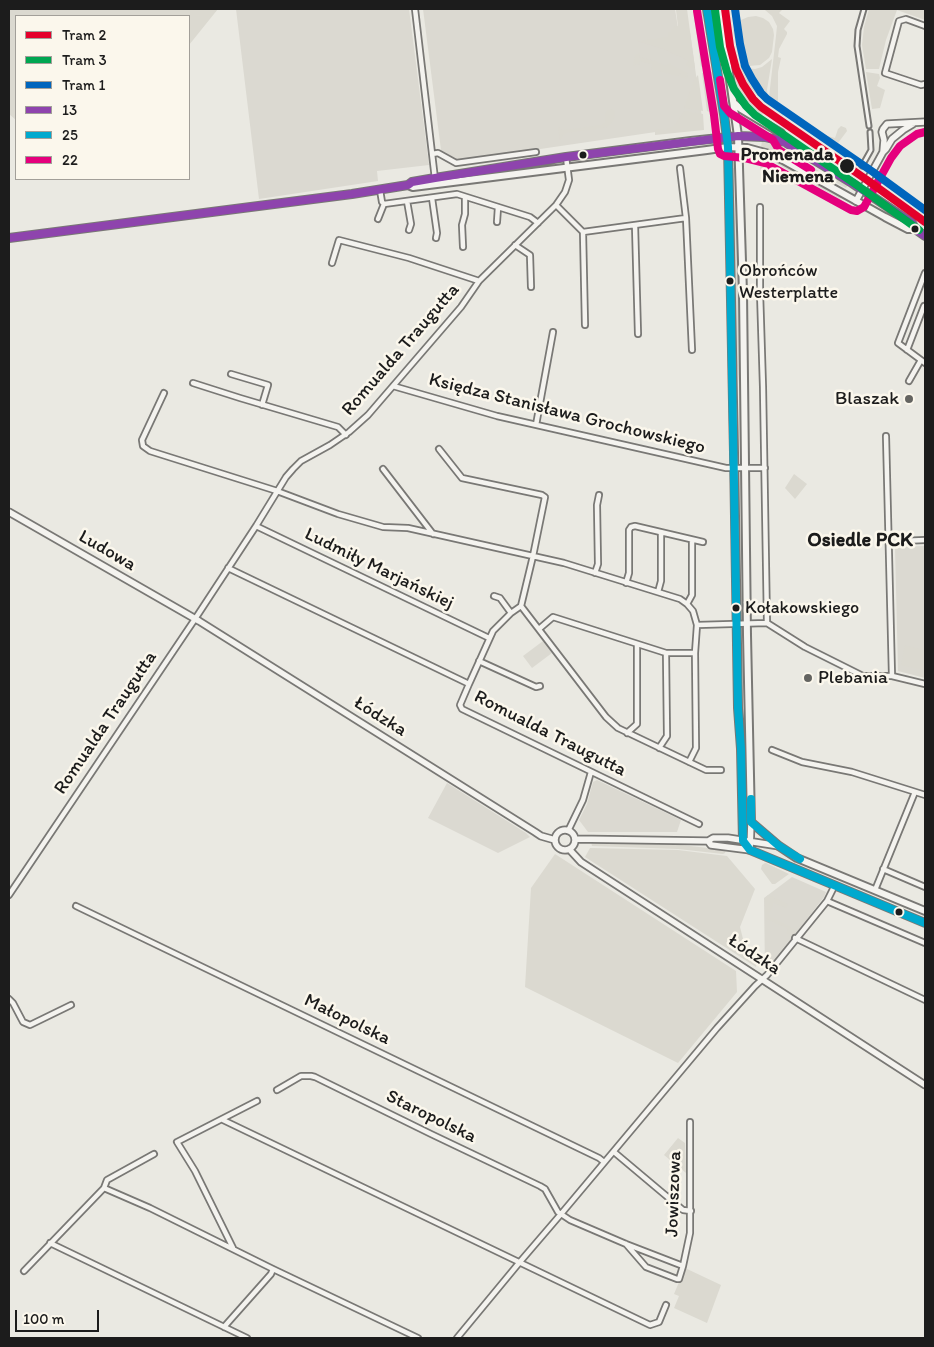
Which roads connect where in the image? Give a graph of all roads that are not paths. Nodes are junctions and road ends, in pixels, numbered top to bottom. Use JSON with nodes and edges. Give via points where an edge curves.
{"nodes":[{"id":1,"x":414,"y":9,"type":"edge"},
{"id":2,"x":707,"y":9,"type":"edge"},
{"id":3,"x":720,"y":9,"type":"edge"},
{"id":4,"x":864,"y":9,"type":"edge"},
{"id":5,"x":925,"y":26,"type":"edge"},
{"id":6,"x":925,"y":84,"type":"edge"},
{"id":7,"x":734,"y":103,"type":"junction"},
{"id":8,"x":925,"y":122,"type":"edge"},
{"id":9,"x":892,"y":124,"type":"junction"},
{"id":10,"x":914,"y":124,"type":"junction"},
{"id":11,"x":869,"y":126,"type":"dead end"},
{"id":12,"x":870,"y":132,"type":"dead end"},
{"id":13,"x":897,"y":134,"type":"junction"},
{"id":14,"x":883,"y":135,"type":"junction"},
{"id":15,"x":727,"y":136,"type":"junction"},
{"id":16,"x":738,"y":136,"type":"junction"},
{"id":17,"x":892,"y":139,"type":"junction"},
{"id":18,"x":785,"y":142,"type":"junction"},
{"id":19,"x":728,"y":147,"type":"junction"},
{"id":20,"x":738,"y":147,"type":"junction"},
{"id":21,"x":536,"y":152,"type":"dead end"},
{"id":22,"x":883,"y":152,"type":"junction"},
{"id":23,"x":432,"y":154,"type":"junction"},
{"id":24,"x":566,"y":157,"type":"junction"},
{"id":25,"x":862,"y":166,"type":"dead end"},
{"id":26,"x":568,"y":168,"type":"junction"},
{"id":27,"x":680,"y":168,"type":"dead end"},
{"id":28,"x":436,"y":181,"type":"junction"},
{"id":29,"x":380,"y":190,"type":"junction"},
{"id":30,"x":862,"y":190,"type":"junction"},
{"id":31,"x":465,"y":197,"type":"junction"},
{"id":32,"x":432,"y":198,"type":"junction"},
{"id":33,"x":408,"y":201,"type":"junction"},
{"id":34,"x":856,"y":201,"type":"junction"},
{"id":35,"x":384,"y":204,"type":"junction"},
{"id":36,"x":556,"y":204,"type":"junction"},
{"id":37,"x":760,"y":206,"type":"dead end"},
{"id":38,"x":498,"y":207,"type":"junction"},
{"id":39,"x":686,"y":218,"type":"junction"},
{"id":40,"x":378,"y":219,"type":"dead end"},
{"id":41,"x":497,"y":222,"type":"dead end"},
{"id":42,"x":538,"y":223,"type":"junction"},
{"id":43,"x":636,"y":225,"type":"junction"},
{"id":44,"x":409,"y":230,"type":"dead end"},
{"id":45,"x":915,"y":230,"type":"junction"},
{"id":46,"x":583,"y":232,"type":"junction"},
{"id":47,"x":925,"y":236,"type":"edge"},
{"id":48,"x":9,"y":238,"type":"edge"},
{"id":49,"x":436,"y":238,"type":"dead end"},
{"id":50,"x":515,"y":245,"type":"junction"},
{"id":51,"x":464,"y":247,"type":"dead end"},
{"id":52,"x":332,"y":263,"type":"dead end"},
{"id":53,"x":925,"y":273,"type":"edge"},
{"id":54,"x":479,"y":281,"type":"junction"},
{"id":55,"x":531,"y":287,"type":"dead end"},
{"id":56,"x":760,"y":292,"type":"junction"},
{"id":57,"x":743,"y":293,"type":"junction"},
{"id":58,"x":925,"y":306,"type":"edge"},
{"id":59,"x":585,"y":325,"type":"dead end"},
{"id":60,"x":553,"y":332,"type":"dead end"},
{"id":61,"x":638,"y":334,"type":"dead end"},
{"id":62,"x":692,"y":350,"type":"dead end"},
{"id":63,"x":907,"y":350,"type":"junction"},
{"id":64,"x":923,"y":362,"type":"edge"},
{"id":65,"x":231,"y":374,"type":"dead end"},
{"id":66,"x":909,"y":381,"type":"dead end"},
{"id":67,"x":193,"y":383,"type":"dead end"},
{"id":68,"x":393,"y":386,"type":"junction"},
{"id":69,"x":164,"y":394,"type":"dead end"},
{"id":70,"x":262,"y":405,"type":"junction"},
{"id":71,"x":536,"y":425,"type":"junction"},
{"id":72,"x":346,"y":435,"type":"junction"},
{"id":73,"x":886,"y":436,"type":"dead end"},
{"id":74,"x":439,"y":449,"type":"dead end"},
{"id":75,"x":745,"y":468,"type":"junction"},
{"id":76,"x":765,"y":468,"type":"junction"},
{"id":77,"x":383,"y":469,"type":"dead end"},
{"id":78,"x":734,"y":469,"type":"junction"},
{"id":79,"x":277,"y":491,"type":"junction"},
{"id":80,"x":599,"y":495,"type":"dead end"},
{"id":81,"x":9,"y":512,"type":"edge"},
{"id":82,"x":256,"y":526,"type":"junction"},
{"id":83,"x":661,"y":533,"type":"junction"},
{"id":84,"x":433,"y":534,"type":"junction"},
{"id":85,"x":692,"y":540,"type":"junction"},
{"id":86,"x":925,"y":540,"type":"edge"},
{"id":87,"x":901,"y":541,"type":"dead end"},
{"id":88,"x":703,"y":542,"type":"dead end"},
{"id":89,"x":533,"y":556,"type":"junction"},
{"id":90,"x":228,"y":568,"type":"junction"},
{"id":91,"x":595,"y":573,"type":"junction"},
{"id":92,"x":626,"y":583,"type":"junction"},
{"id":93,"x":658,"y":592,"type":"junction"},
{"id":94,"x":494,"y":596,"type":"dead end"},
{"id":95,"x":687,"y":604,"type":"junction"},
{"id":96,"x":521,"y":606,"type":"junction"},
{"id":97,"x":511,"y":613,"type":"junction"},
{"id":98,"x":193,"y":617,"type":"junction"},
{"id":99,"x":767,"y":623,"type":"junction"},
{"id":100,"x":736,"y":624,"type":"junction"},
{"id":101,"x":747,"y":624,"type":"junction"},
{"id":102,"x":697,"y":625,"type":"junction"},
{"id":103,"x":538,"y":629,"type":"junction"},
{"id":104,"x":489,"y":638,"type":"junction"},
{"id":105,"x":638,"y":644,"type":"junction"},
{"id":106,"x":666,"y":653,"type":"junction"},
{"id":107,"x":695,"y":654,"type":"junction"},
{"id":108,"x":479,"y":661,"type":"junction"},
{"id":109,"x":892,"y":676,"type":"junction"},
{"id":110,"x":469,"y":684,"type":"junction"},
{"id":111,"x":925,"y":684,"type":"edge"},
{"id":112,"x":540,"y":686,"type":"dead end"},
{"id":113,"x":627,"y":733,"type":"junction"},
{"id":114,"x":659,"y":748,"type":"junction"},
{"id":115,"x":772,"y":750,"type":"dead end"},
{"id":116,"x":688,"y":762,"type":"junction"},
{"id":117,"x":721,"y":770,"type":"dead end"},
{"id":118,"x":591,"y":772,"type":"junction"},
{"id":119,"x":915,"y":792,"type":"junction"},
{"id":120,"x":925,"y":795,"type":"edge"},
{"id":121,"x":751,"y":822,"type":"junction"},
{"id":122,"x":699,"y":824,"type":"dead end"},
{"id":123,"x":568,"y":831,"type":"junction"},
{"id":124,"x":575,"y":839,"type":"junction"},
{"id":125,"x":556,"y":840,"type":"junction"},
{"id":126,"x":708,"y":841,"type":"junction"},
{"id":127,"x":747,"y":842,"type":"junction"},
{"id":128,"x":779,"y":846,"type":"junction"},
{"id":129,"x":569,"y":849,"type":"junction"},
{"id":130,"x":750,"y":850,"type":"junction"},
{"id":131,"x":883,"y":869,"type":"junction"},
{"id":132,"x":835,"y":885,"type":"junction"},
{"id":133,"x":925,"y":887,"type":"edge"},
{"id":134,"x":874,"y":890,"type":"junction"},
{"id":135,"x":9,"y":895,"type":"edge"},
{"id":136,"x":827,"y":901,"type":"junction"},
{"id":137,"x":76,"y":906,"type":"dead end"},
{"id":138,"x":925,"y":911,"type":"edge"},
{"id":139,"x":925,"y":923,"type":"edge"},
{"id":140,"x":796,"y":938,"type":"junction"},
{"id":141,"x":925,"y":943,"type":"edge"},
{"id":142,"x":763,"y":979,"type":"junction"},
{"id":143,"x":9,"y":999,"type":"edge"},
{"id":144,"x":925,"y":1000,"type":"edge"},
{"id":145,"x":71,"y":1005,"type":"dead end"},
{"id":146,"x":925,"y":1085,"type":"edge"},
{"id":147,"x":277,"y":1090,"type":"dead end"},
{"id":148,"x":257,"y":1101,"type":"dead end"},
{"id":149,"x":223,"y":1120,"type":"junction"},
{"id":150,"x":690,"y":1122,"type":"dead end"},
{"id":151,"x":614,"y":1152,"type":"junction"},
{"id":152,"x":154,"y":1154,"type":"dead end"},
{"id":153,"x":604,"y":1162,"type":"junction"},
{"id":154,"x":104,"y":1188,"type":"junction"},
{"id":155,"x":690,"y":1210,"type":"junction"},
{"id":156,"x":561,"y":1214,"type":"junction"},
{"id":157,"x":50,"y":1243,"type":"junction"},
{"id":158,"x":626,"y":1244,"type":"junction"},
{"id":159,"x":233,"y":1248,"type":"junction"},
{"id":160,"x":519,"y":1262,"type":"junction"},
{"id":161,"x":683,"y":1266,"type":"junction"},
{"id":162,"x":273,"y":1269,"type":"junction"},
{"id":163,"x":24,"y":1271,"type":"dead end"},
{"id":164,"x":666,"y":1304,"type":"dead end"},
{"id":165,"x":224,"y":1327,"type":"junction"},
{"id":166,"x":247,"y":1338,"type":"edge"},
{"id":167,"x":418,"y":1338,"type":"edge"},
{"id":168,"x":458,"y":1338,"type":"edge"}],
"edges":[{"from":1,"to":23,"type":"street"},
{"from":2,"to":15,"type":"main road"},
{"from":3,"to":7,"type":"main road"},
{"from":4,"to":11,"type":"street","via":[[857,46]]},
{"from":5,"to":6,"type":"street","via":[[906,19],[900,21],[885,73]]},
{"from":7,"to":16,"type":"main road"},
{"from":7,"to":18,"type":"main road","via":[[781,133]]},
{"from":8,"to":10,"type":"street"},
{"from":9,"to":10,"type":"street"},
{"from":9,"to":13,"type":"street","via":[[897,128]]},
{"from":9,"to":14,"type":"street","via":[[884,126]]},
{"from":10,"to":13,"type":"street"},
{"from":12,"to":25,"type":"street","via":[[871,150]]},
{"from":13,"to":17,"type":"street"},
{"from":14,"to":17,"type":"street"},
{"from":14,"to":22,"type":"street"},
{"from":15,"to":16,"type":"main road"},
{"from":15,"to":19,"type":"main road"},
{"from":15,"to":24,"type":"main road"},
{"from":16,"to":18,"type":"main road"},
{"from":16,"to":20,"type":"main road"},
{"from":17,"to":22,"type":"street"},
{"from":18,"to":30,"type":"main road"},
{"from":19,"to":20,"type":"main road"},
{"from":19,"to":26,"type":"main road"},
{"from":19,"to":78,"type":"main road"},
{"from":20,"to":34,"type":"main road","via":[[769,154]]},
{"from":20,"to":57,"type":"main road"},
{"from":21,"to":23,"type":"street","via":[[456,163],[438,153]]},
{"from":22,"to":30,"type":"street"},
{"from":23,"to":28,"type":"street"},
{"from":24,"to":26,"type":"street","name":"Romualda Traugutta"},
{"from":24,"to":28,"type":"main road"},
{"from":26,"to":28,"type":"main road"},
{"from":26,"to":36,"type":"street","name":"Romualda Traugutta","via":[[566,192]]},
{"from":27,"to":39,"type":"street"},
{"from":28,"to":29,"type":"main road","via":[[412,182]]},
{"from":29,"to":35,"type":"street"},
{"from":29,"to":48,"type":"main road"},
{"from":30,"to":34,"type":"street"},
{"from":30,"to":45,"type":"main road","via":[[912,223]]},
{"from":31,"to":32,"type":"street","via":[[457,194]]},
{"from":31,"to":38,"type":"street"},
{"from":31,"to":51,"type":"street"},
{"from":32,"to":33,"type":"street"},
{"from":32,"to":49,"type":"street"},
{"from":33,"to":35,"type":"street"},
{"from":33,"to":44,"type":"street"},
{"from":34,"to":45,"type":"main road"},
{"from":35,"to":40,"type":"street"},
{"from":36,"to":42,"type":"street","name":"Romualda Traugutta"},
{"from":36,"to":46,"type":"street"},
{"from":37,"to":56,"type":"street"},
{"from":38,"to":41,"type":"street"},
{"from":38,"to":42,"type":"street","via":[[530,217]]},
{"from":39,"to":43,"type":"street"},
{"from":39,"to":62,"type":"street"},
{"from":42,"to":50,"type":"street","name":"Romualda Traugutta"},
{"from":43,"to":46,"type":"street"},
{"from":43,"to":61,"type":"street"},
{"from":45,"to":47,"type":"main road"},
{"from":46,"to":59,"type":"street"},
{"from":50,"to":54,"type":"street","name":"Romualda Traugutta"},
{"from":50,"to":55,"type":"street","via":[[530,255]]},
{"from":52,"to":54,"type":"street","name":"Romualda Traugutta","via":[[339,240]]},
{"from":53,"to":63,"type":"street","via":[[898,343]]},
{"from":54,"to":68,"type":"street","name":"Romualda Traugutta","via":[[461,307]]},
{"from":56,"to":57,"type":"street"},
{"from":56,"to":76,"type":"street"},
{"from":57,"to":75,"type":"main road"},
{"from":58,"to":63,"type":"street"},
{"from":60,"to":71,"type":"street"},
{"from":63,"to":64,"type":"street"},
{"from":64,"to":66,"type":"street"},
{"from":65,"to":70,"type":"street","via":[[268,386]]},
{"from":67,"to":70,"type":"street"},
{"from":68,"to":71,"type":"street","name":"Księdza Stanisława Grochowskiego"},
{"from":68,"to":72,"type":"street","name":"Romualda Traugutta"},
{"from":69,"to":79,"type":"street","via":[[142,440],[146,448]]},
{"from":70,"to":72,"type":"street","via":[[338,427]]},
{"from":71,"to":78,"type":"street","name":"Księdza Stanisława Grochowskiego"},
{"from":72,"to":79,"type":"street","name":"Romualda Traugutta","via":[[301,461]]},
{"from":73,"to":109,"type":"street"},
{"from":74,"to":89,"type":"street","via":[[462,478],[545,497]]},
{"from":75,"to":76,"type":"street","name":"Księdza Stanisława Grochowskiego"},
{"from":75,"to":78,"type":"street","name":"Księdza Stanisława Grochowskiego"},
{"from":75,"to":101,"type":"main road"},
{"from":76,"to":99,"type":"street"},
{"from":77,"to":84,"type":"street"},
{"from":78,"to":100,"type":"main road"},
{"from":79,"to":82,"type":"street","name":"Romualda Traugutta"},
{"from":79,"to":84,"type":"street","via":[[383,527]]},
{"from":80,"to":91,"type":"street","via":[[598,564]]},
{"from":81,"to":98,"type":"street","name":"Ludowa"},
{"from":82,"to":90,"type":"street","name":"Romualda Traugutta"},
{"from":82,"to":104,"type":"street","name":"Ludmiły Marjańskiej"},
{"from":83,"to":85,"type":"street"},
{"from":83,"to":92,"type":"street","via":[[631,527]]},
{"from":83,"to":93,"type":"street"},
{"from":84,"to":89,"type":"street"},
{"from":85,"to":88,"type":"street"},
{"from":85,"to":95,"type":"street","via":[[692,595]]},
{"from":86,"to":87,"type":"street"},
{"from":89,"to":91,"type":"street"},
{"from":89,"to":96,"type":"street"},
{"from":90,"to":98,"type":"street","name":"Romualda Traugutta"},
{"from":90,"to":110,"type":"street","name":"Romualda Traugutta"},
{"from":91,"to":92,"type":"street"},
{"from":92,"to":93,"type":"street"},
{"from":93,"to":95,"type":"street"},
{"from":94,"to":97,"type":"street","via":[[500,598]]},
{"from":95,"to":102,"type":"street"},
{"from":96,"to":97,"type":"street"},
{"from":96,"to":103,"type":"street"},
{"from":97,"to":104,"type":"street"},
{"from":98,"to":125,"type":"street","name":"Łódzka","via":[[541,836]]},
{"from":98,"to":135,"type":"street","name":"Romualda Traugutta"},
{"from":99,"to":101,"type":"street"},
{"from":99,"to":109,"type":"street","via":[[805,647],[863,676]]},
{"from":100,"to":101,"type":"street"},
{"from":100,"to":102,"type":"street"},
{"from":100,"to":127,"type":"main road"},
{"from":101,"to":121,"type":"main road"},
{"from":102,"to":107,"type":"street"},
{"from":103,"to":105,"type":"street","via":[[553,617]]},
{"from":103,"to":113,"type":"street","via":[[606,718]]},
{"from":104,"to":108,"type":"street"},
{"from":105,"to":106,"type":"street"},
{"from":105,"to":113,"type":"street","via":[[637,724]]},
{"from":106,"to":107,"type":"street"},
{"from":106,"to":114,"type":"street","via":[[667,736]]},
{"from":107,"to":116,"type":"street","via":[[696,748]]},
{"from":108,"to":110,"type":"street"},
{"from":108,"to":112,"type":"street"},
{"from":109,"to":111,"type":"street"},
{"from":110,"to":118,"type":"street","name":"Romualda Traugutta","via":[[460,705],[462,709]]},
{"from":113,"to":114,"type":"street"},
{"from":114,"to":116,"type":"street"},
{"from":115,"to":119,"type":"street","via":[[802,762],[852,772]]},
{"from":116,"to":117,"type":"street","via":[[706,770]]},
{"from":118,"to":122,"type":"street","name":"Romualda Traugutta"},
{"from":118,"to":123,"type":"street","via":[[583,800]]},
{"from":119,"to":120,"type":"street"},
{"from":119,"to":131,"type":"street"},
{"from":121,"to":127,"type":"street"},
{"from":121,"to":128,"type":"main road"},
{"from":123,"to":124,"type":"street"},
{"from":123,"to":125,"type":"street","via":[[560,832]]},
{"from":124,"to":126,"type":"street"},
{"from":124,"to":129,"type":"street"},
{"from":125,"to":129,"type":"street","via":[[559,848]]},
{"from":126,"to":127,"type":"street","via":[[728,838]]},
{"from":126,"to":130,"type":"street","via":[[712,845]]},
{"from":127,"to":128,"type":"street"},
{"from":127,"to":130,"type":"main road"},
{"from":128,"to":134,"type":"main road","via":[[797,858]]},
{"from":129,"to":142,"type":"street","name":"Łódzka","via":[[581,862]]},
{"from":130,"to":132,"type":"main road"},
{"from":131,"to":133,"type":"street"},
{"from":131,"to":134,"type":"street"},
{"from":132,"to":136,"type":"street"},
{"from":132,"to":139,"type":"main road"},
{"from":134,"to":138,"type":"main road"},
{"from":136,"to":140,"type":"street"},
{"from":136,"to":141,"type":"street"},
{"from":137,"to":153,"type":"street","name":"Małopolska"},
{"from":140,"to":142,"type":"street"},
{"from":140,"to":144,"type":"street"},
{"from":142,"to":146,"type":"street","name":"Łódzka"},
{"from":142,"to":151,"type":"street","via":[[717,1028]]},
{"from":143,"to":145,"type":"street","via":[[23,1022],[30,1025]]},
{"from":147,"to":156,"type":"street","name":"Staropolska","via":[[302,1076],[315,1077],[540,1186]]},
{"from":148,"to":149,"type":"street"},
{"from":149,"to":159,"type":"street","via":[[177,1142]]},
{"from":149,"to":160,"type":"street"},
{"from":150,"to":155,"type":"street","name":"Jowiszowa"},
{"from":151,"to":153,"type":"street"},
{"from":151,"to":155,"type":"street","via":[[683,1210]]},
{"from":152,"to":154,"type":"street","via":[[107,1180]]},
{"from":153,"to":156,"type":"street"},
{"from":154,"to":157,"type":"street"},
{"from":154,"to":159,"type":"street"},
{"from":155,"to":161,"type":"street","name":"Jowiszowa","via":[[690,1233]]},
{"from":156,"to":158,"type":"street"},
{"from":156,"to":160,"type":"street"},
{"from":157,"to":163,"type":"street"},
{"from":157,"to":165,"type":"street"},
{"from":158,"to":161,"type":"street"},
{"from":158,"to":161,"type":"street","via":[[646,1267],[676,1280]]},
{"from":159,"to":162,"type":"street"},
{"from":160,"to":164,"type":"street","via":[[650,1325],[659,1322]]},
{"from":160,"to":168,"type":"street"},
{"from":162,"to":165,"type":"street"},
{"from":162,"to":167,"type":"street"},
{"from":165,"to":166,"type":"street"}]}
